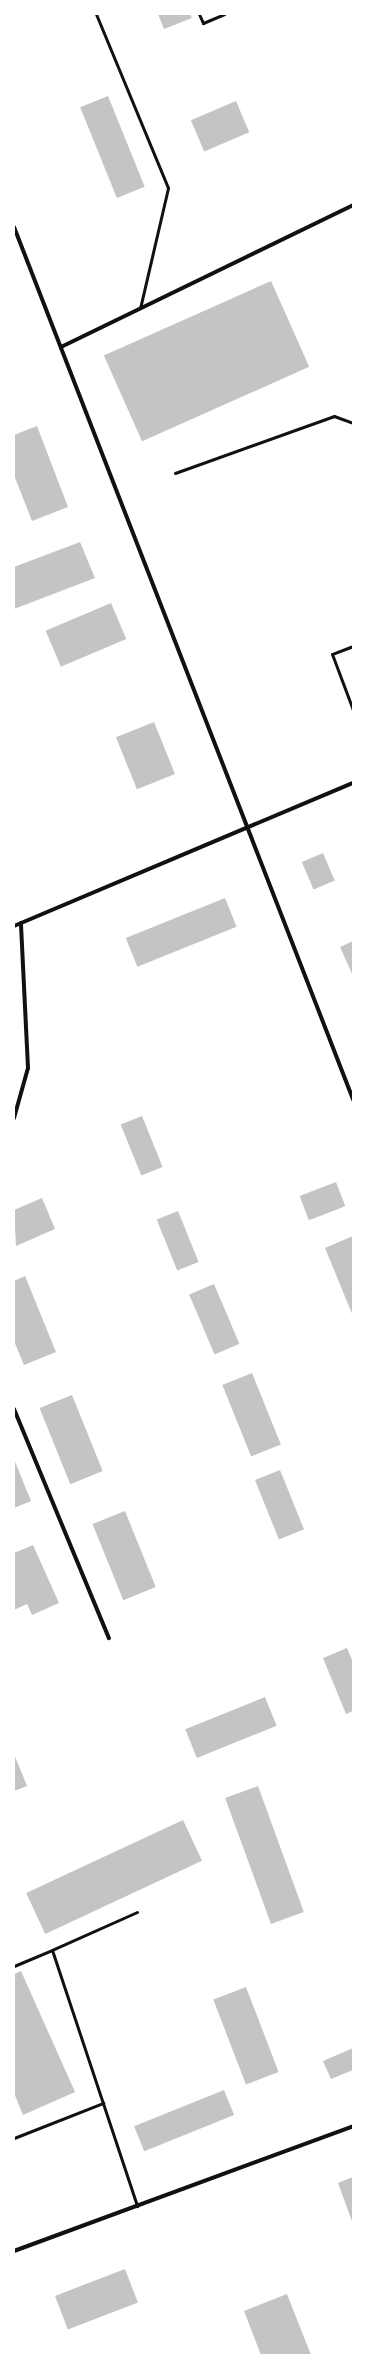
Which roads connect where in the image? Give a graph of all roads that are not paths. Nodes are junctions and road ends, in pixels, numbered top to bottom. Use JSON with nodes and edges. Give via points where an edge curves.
{"nodes":[{"id":1,"x":96,"y":14,"type":"edge"},
{"id":2,"x":199,"y":14,"type":"edge"},
{"id":3,"x":224,"y":14,"type":"edge"},
{"id":4,"x":353,"y":205,"type":"edge"},
{"id":5,"x":14,"y":227,"type":"edge"},
{"id":6,"x":140,"y":308,"type":"junction"},
{"id":7,"x":62,"y":346,"type":"junction"},
{"id":8,"x":353,"y":423,"type":"edge"},
{"id":9,"x":175,"y":473,"type":"dead end"},
{"id":10,"x":353,"y":646,"type":"edge"},
{"id":11,"x":353,"y":710,"type":"edge"},
{"id":12,"x":353,"y":783,"type":"edge"},
{"id":13,"x":247,"y":826,"type":"junction"},
{"id":14,"x":21,"y":923,"type":"junction"},
{"id":15,"x":14,"y":926,"type":"edge"},
{"id":16,"x":353,"y":1099,"type":"edge"},
{"id":17,"x":14,"y":1118,"type":"edge"},
{"id":18,"x":14,"y":1409,"type":"edge"},
{"id":19,"x":109,"y":1638,"type":"dead end"},
{"id":20,"x":137,"y":1912,"type":"dead end"},
{"id":21,"x":52,"y":1950,"type":"junction"},
{"id":22,"x":14,"y":1966,"type":"edge"},
{"id":23,"x":103,"y":2103,"type":"junction"},
{"id":24,"x":353,"y":2126,"type":"edge"},
{"id":25,"x":14,"y":2138,"type":"edge"},
{"id":26,"x":137,"y":2206,"type":"junction"},
{"id":27,"x":14,"y":2251,"type":"edge"}],
"edges":[{"from":1,"to":6,"type":"lane","via":[[168,188]]},
{"from":2,"to":3,"type":"lane","via":[[203,23]]},
{"from":4,"to":6,"type":"street"},
{"from":5,"to":7,"type":"street"},
{"from":6,"to":7,"type":"street"},
{"from":7,"to":13,"type":"street"},
{"from":8,"to":9,"type":"lane","via":[[334,416]]},
{"from":10,"to":11,"type":"lane","via":[[332,654]]},
{"from":12,"to":13,"type":"street"},
{"from":13,"to":14,"type":"street"},
{"from":13,"to":16,"type":"street"},
{"from":14,"to":15,"type":"street"},
{"from":14,"to":17,"type":"street","via":[[28,1068]]},
{"from":18,"to":19,"type":"street"},
{"from":20,"to":21,"type":"lane"},
{"from":21,"to":22,"type":"lane"},
{"from":21,"to":23,"type":"lane"},
{"from":23,"to":25,"type":"lane"},
{"from":23,"to":26,"type":"lane"},
{"from":24,"to":26,"type":"street"},
{"from":26,"to":27,"type":"street"}]}
